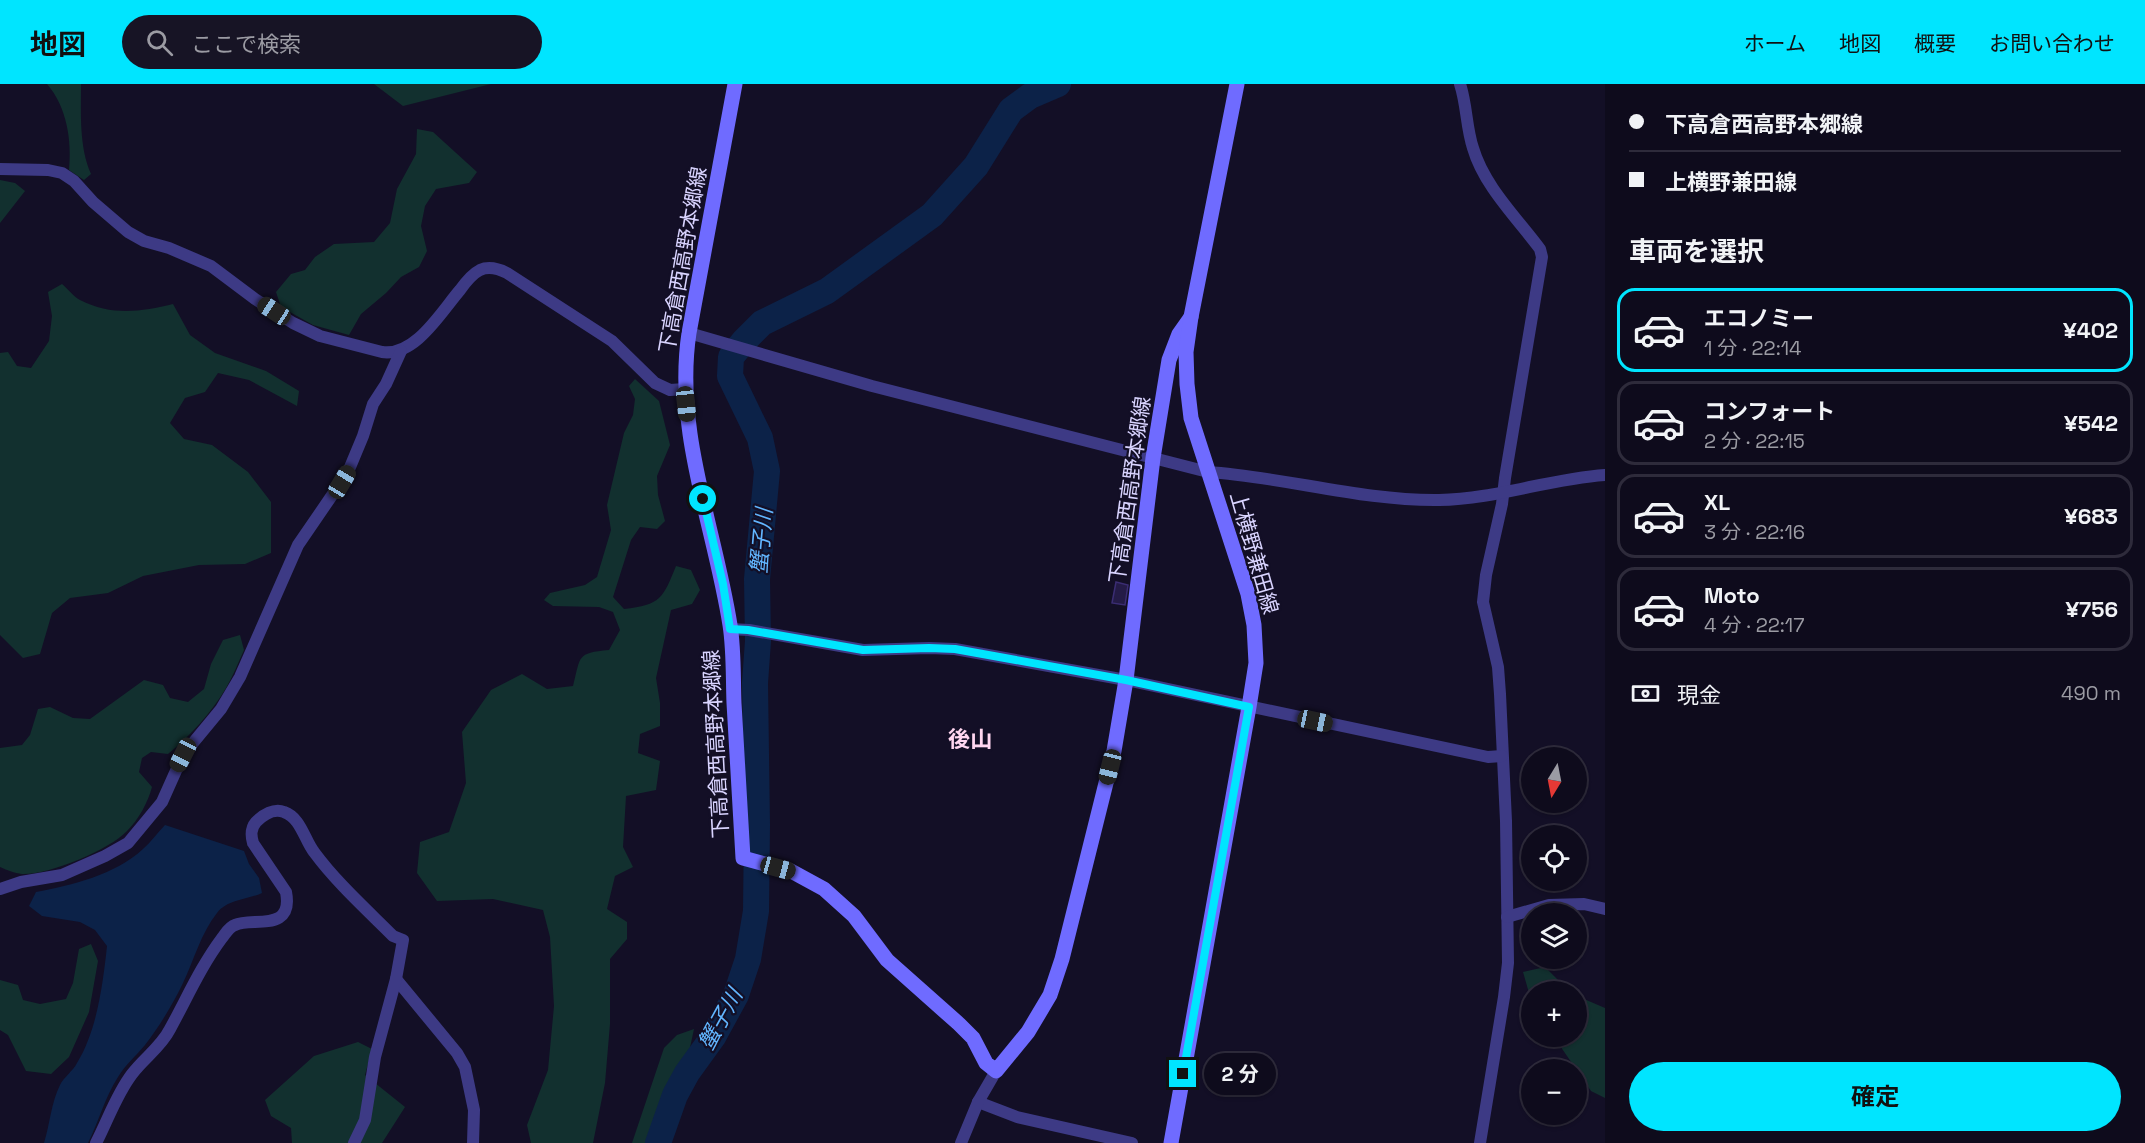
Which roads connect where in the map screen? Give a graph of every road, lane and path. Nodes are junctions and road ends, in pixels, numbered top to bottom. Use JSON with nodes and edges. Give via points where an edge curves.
{"nodes":[{"id":1,"x":735,"y":84,"type":"edge"},
{"id":2,"x":1237,"y":84,"type":"edge"},
{"id":3,"x":1460,"y":84,"type":"edge"},
{"id":4,"x":0,"y":169,"type":"edge"},
{"id":5,"x":1191,"y":317,"type":"junction"},
{"id":6,"x":689,"y":333,"type":"junction"},
{"id":7,"x":401,"y":351,"type":"junction"},
{"id":8,"x":685,"y":389,"type":"junction"},
{"id":9,"x":1153,"y":458,"type":"junction"},
{"id":10,"x":1208,"y":472,"type":"junction"},
{"id":11,"x":1605,"y":475,"type":"edge"},
{"id":12,"x":1504,"y":492,"type":"junction"},
{"id":13,"x":730,"y":629,"type":"junction"},
{"id":14,"x":1126,"y":680,"type":"junction"},
{"id":15,"x":1249,"y":707,"type":"junction"},
{"id":16,"x":1502,"y":756,"type":"junction"},
{"id":17,"x":0,"y":889,"type":"edge"},
{"id":18,"x":1605,"y":909,"type":"edge"},
{"id":19,"x":1508,"y":917,"type":"junction"},
{"id":20,"x":396,"y":979,"type":"junction"},
{"id":21,"x":996,"y":1071,"type":"junction"},
{"id":22,"x":978,"y":1102,"type":"junction"},
{"id":23,"x":96,"y":1143,"type":"edge"},
{"id":24,"x":354,"y":1143,"type":"edge"},
{"id":25,"x":473,"y":1143,"type":"edge"},
{"id":26,"x":961,"y":1143,"type":"edge"},
{"id":27,"x":1132,"y":1143,"type":"edge"},
{"id":28,"x":1171,"y":1143,"type":"edge"},
{"id":29,"x":1480,"y":1143,"type":"edge"}],
"edges":[{"from":1,"to":6,"type":"main road","name":"下高倉西高野本郷線"},
{"from":2,"to":5,"type":"main road","name":"上横野兼田線"},
{"from":3,"to":12,"type":"street","via":[[1480,166],[1542,257]]},
{"from":4,"to":7,"type":"street","via":[[62,173],[128,232],[211,266],[293,323],[341,343],[391,353]]},
{"from":5,"to":9,"type":"main road","name":"下高倉西高野本郷線","via":[[1169,360]]},
{"from":5,"to":10,"type":"main road","name":"上横野兼田線","via":[[1187,384],[1191,418]]},
{"from":6,"to":8,"type":"main road","name":"下高倉西高野本郷線"},
{"from":6,"to":9,"type":"street","via":[[872,386]]},
{"from":7,"to":8,"type":"street","via":[[423,334],[470,278],[481,270],[496,268],[612,341],[655,383],[670,390]]},
{"from":7,"to":17,"type":"street","via":[[373,404],[348,472],[298,545],[240,677],[221,709],[183,755],[162,802],[128,843],[105,856],[62,875]]},
{"from":8,"to":13,"type":"main road","name":"下高倉西高野本郷線","via":[[698,478]]},
{"from":9,"to":10,"type":"street"},
{"from":9,"to":14,"type":"main road","name":"下高倉西高野本郷線"},
{"from":10,"to":12,"type":"street","via":[[1397,499],[1441,500]]},
{"from":10,"to":15,"type":"main road","name":"上横野兼田線","via":[[1248,594],[1254,625],[1256,663]]},
{"from":11,"to":12,"type":"street"},
{"from":12,"to":16,"type":"street","via":[[1483,602],[1498,667]]},
{"from":13,"to":14,"type":"street","via":[[863,650],[955,649]]},
{"from":13,"to":21,"type":"main road","name":"下高倉西高野本郷線","via":[[743,858],[791,871],[824,889],[854,916],[887,960],[973,1038],[986,1063]]},
{"from":14,"to":15,"type":"street"},
{"from":14,"to":21,"type":"main road","name":"下高倉西高野本郷線","via":[[1110,771],[1062,959],[1050,995],[1028,1032]]},
{"from":15,"to":16,"type":"street","via":[[1488,757]]},
{"from":15,"to":28,"type":"main road","name":"上横野兼田線"},
{"from":16,"to":19,"type":"street"},
{"from":18,"to":19,"type":"street","via":[[1584,904],[1549,905]]},
{"from":19,"to":29,"type":"street","via":[[1504,998]]},
{"from":20,"to":23,"type":"street","via":[[403,940],[393,936],[324,865],[294,819],[278,810],[268,813],[252,827],[251,836],[286,892],[285,911],[267,923],[236,924],[228,930],[209,955],[170,1030],[120,1090]]},
{"from":20,"to":24,"type":"street","via":[[375,1057],[365,1120]]},
{"from":20,"to":25,"type":"street","via":[[465,1067],[474,1110]]},
{"from":21,"to":22,"type":"street"},
{"from":22,"to":26,"type":"street"},
{"from":22,"to":27,"type":"street","via":[[1017,1117]]}]}
